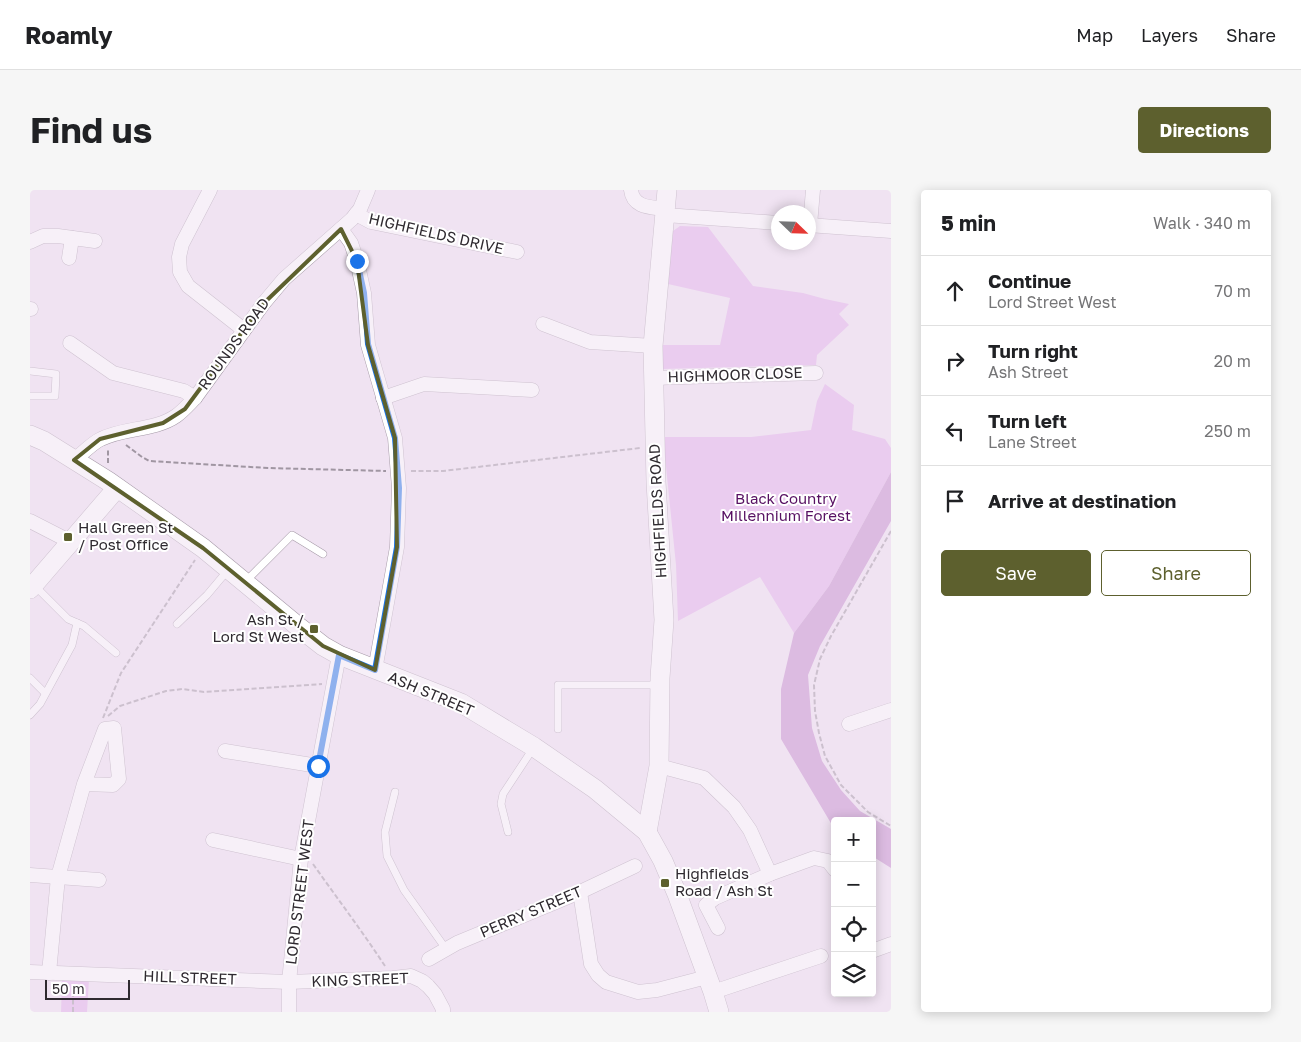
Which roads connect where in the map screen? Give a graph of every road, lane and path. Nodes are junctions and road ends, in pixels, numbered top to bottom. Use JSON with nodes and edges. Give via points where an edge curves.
{"nodes":[{"id":1,"x":210,"y":190,"type":"edge"},
{"id":2,"x":368,"y":190,"type":"edge"},
{"id":3,"x":631,"y":190,"type":"edge"},
{"id":4,"x":813,"y":190,"type":"edge"},
{"id":5,"x":666,"y":204,"type":"edge"},
{"id":6,"x":811,"y":205,"type":"edge"},
{"id":7,"x":356,"y":214,"type":"junction"},
{"id":8,"x":771,"y":222,"type":"edge"},
{"id":9,"x":816,"y":226,"type":"edge"},
{"id":10,"x":341,"y":229,"type":"junction"},
{"id":11,"x":891,"y":232,"type":"edge"},
{"id":12,"x":72,"y":238,"type":"junction"},
{"id":13,"x":95,"y":241,"type":"dead end"},
{"id":14,"x":30,"y":242,"type":"edge"},
{"id":15,"x":517,"y":252,"type":"dead end"},
{"id":16,"x":69,"y":258,"type":"dead end"},
{"id":17,"x":543,"y":324,"type":"dead end"},
{"id":18,"x":244,"y":330,"type":"junction"},
{"id":19,"x":70,"y":343,"type":"dead end"},
{"id":20,"x":653,"y":346,"type":"junction"},
{"id":21,"x":30,"y":371,"type":"edge"},
{"id":22,"x":816,"y":373,"type":"dead end"},
{"id":23,"x":653,"y":378,"type":"junction"},
{"id":24,"x":532,"y":390,"type":"dead end"},
{"id":25,"x":30,"y":396,"type":"edge"},
{"id":26,"x":195,"y":398,"type":"junction"},
{"id":27,"x":384,"y":398,"type":"junction"},
{"id":28,"x":30,"y":435,"type":"edge"},
{"id":29,"x":108,"y":444,"type":"dead end"},
{"id":30,"x":127,"y":445,"type":"dead end"},
{"id":31,"x":654,"y":447,"type":"junction"},
{"id":32,"x":74,"y":460,"type":"junction"},
{"id":33,"x":407,"y":471,"type":"dead end"},
{"id":34,"x":389,"y":472,"type":"dead end"},
{"id":35,"x":113,"y":485,"type":"junction"},
{"id":36,"x":30,"y":521,"type":"edge"},
{"id":37,"x":891,"y":531,"type":"edge"},
{"id":38,"x":71,"y":542,"type":"junction"},
{"id":39,"x":203,"y":548,"type":"junction"},
{"id":40,"x":323,"y":554,"type":"dead end"},
{"id":41,"x":229,"y":569,"type":"junction"},
{"id":42,"x":245,"y":583,"type":"junction"},
{"id":43,"x":32,"y":587,"type":"edge"},
{"id":44,"x":77,"y":623,"type":"junction"},
{"id":45,"x":178,"y":624,"type":"dead end"},
{"id":46,"x":116,"y":653,"type":"dead end"},
{"id":47,"x":339,"y":655,"type":"junction"},
{"id":48,"x":375,"y":670,"type":"junction"},
{"id":49,"x":30,"y":678,"type":"edge"},
{"id":50,"x":334,"y":684,"type":"junction"},
{"id":51,"x":660,"y":685,"type":"junction"},
{"id":52,"x":45,"y":693,"type":"junction"},
{"id":53,"x":891,"y":710,"type":"edge"},
{"id":54,"x":30,"y":715,"type":"edge"},
{"id":55,"x":849,"y":724,"type":"dead end"},
{"id":56,"x":558,"y":729,"type":"dead end"},
{"id":57,"x":534,"y":747,"type":"junction"},
{"id":58,"x":225,"y":751,"type":"dead end"},
{"id":59,"x":318,"y":766,"type":"junction"},
{"id":60,"x":658,"y":766,"type":"junction"},
{"id":61,"x":84,"y":784,"type":"dead end"},
{"id":62,"x":394,"y":792,"type":"dead end"},
{"id":63,"x":891,"y":826,"type":"edge"},
{"id":64,"x":508,"y":832,"type":"dead end"},
{"id":65,"x":647,"y":832,"type":"junction"},
{"id":66,"x":213,"y":840,"type":"dead end"},
{"id":67,"x":302,"y":854,"type":"junction"},
{"id":68,"x":831,"y":865,"type":"edge"},
{"id":69,"x":635,"y":866,"type":"dead end"},
{"id":70,"x":770,"y":874,"type":"junction"},
{"id":71,"x":30,"y":875,"type":"edge"},
{"id":72,"x":58,"y":877,"type":"junction"},
{"id":73,"x":99,"y":880,"type":"dead end"},
{"id":74,"x":580,"y":892,"type":"junction"},
{"id":75,"x":718,"y":928,"type":"dead end"},
{"id":76,"x":891,"y":944,"type":"edge"},
{"id":77,"x":446,"y":950,"type":"junction"},
{"id":78,"x":876,"y":950,"type":"edge"},
{"id":79,"x":822,"y":956,"type":"dead end"},
{"id":80,"x":428,"y":960,"type":"dead end"},
{"id":81,"x":30,"y":972,"type":"edge"},
{"id":82,"x":50,"y":973,"type":"junction"},
{"id":83,"x":74,"y":974,"type":"junction"},
{"id":84,"x":394,"y":978,"type":"junction"},
{"id":85,"x":289,"y":982,"type":"junction"},
{"id":86,"x":710,"y":984,"type":"junction"},
{"id":87,"x":73,"y":1012,"type":"edge"},
{"id":88,"x":289,"y":1012,"type":"edge"},
{"id":89,"x":443,"y":1012,"type":"edge"},
{"id":90,"x":719,"y":1012,"type":"edge"}],
"edges":[{"from":1,"to":18,"type":"street","via":[[182,244],[178,257],[180,272],[188,286]]},
{"from":2,"to":7,"type":"street","name":"ROUNDS ROAD"},
{"from":3,"to":5,"type":"street","via":[[633,198],[646,207]]},
{"from":4,"to":6,"type":"street"},
{"from":5,"to":8,"type":"street"},
{"from":5,"to":20,"type":"main road","name":"HIGHFIELDS ROAD"},
{"from":7,"to":10,"type":"street","name":"ROUNDS ROAD"},
{"from":7,"to":15,"type":"street","name":"HIGHFIELDS DRIVE","via":[[371,222]]},
{"from":9,"to":11,"type":"street"},
{"from":10,"to":18,"type":"street","name":"ROUNDS ROAD","via":[[284,279]]},
{"from":10,"to":27,"type":"street","via":[[352,243],[357,261],[364,293],[368,344]]},
{"from":12,"to":13,"type":"street"},
{"from":12,"to":14,"type":"street","via":[[43,236]]},
{"from":12,"to":16,"type":"street"},
{"from":17,"to":20,"type":"street","via":[[590,342]]},
{"from":18,"to":26,"type":"street","name":"ROUNDS ROAD"},
{"from":19,"to":26,"type":"street","via":[[113,373],[184,391]]},
{"from":20,"to":23,"type":"main road","name":"HIGHFIELDS ROAD"},
{"from":21,"to":25,"type":"lane","via":[[56,374],[55,396]]},
{"from":22,"to":23,"type":"street","name":"HIGHMOOR CLOSE"},
{"from":23,"to":31,"type":"main road","name":"HIGHFIELDS ROAD"},
{"from":24,"to":27,"type":"street","via":[[424,384]]},
{"from":26,"to":32,"type":"street","name":"ROUNDS ROAD","via":[[175,417],[100,439]]},
{"from":27,"to":48,"type":"street","via":[[395,438],[399,488],[397,547]]},
{"from":28,"to":32,"type":"main road","name":"ASH STREET"},
{"from":29,"to":35,"type":"path"},
{"from":30,"to":34,"type":"path","via":[[149,461]]},
{"from":31,"to":33,"type":"path","via":[[443,471]]},
{"from":31,"to":51,"type":"main road","name":"HIGHFIELDS ROAD","via":[[664,620]]},
{"from":32,"to":35,"type":"main road","name":"ASH STREET"},
{"from":35,"to":38,"type":"main road"},
{"from":35,"to":39,"type":"main road","name":"ASH STREET"},
{"from":36,"to":38,"type":"street"},
{"from":37,"to":63,"type":"path","via":[[831,636],[820,659],[814,685],[818,733],[825,756],[841,785],[868,812]]},
{"from":38,"to":43,"type":"main road"},
{"from":39,"to":41,"type":"main road","name":"ASH STREET"},
{"from":39,"to":50,"type":"path","via":[[121,672],[102,720],[120,706],[166,691],[204,692]]},
{"from":40,"to":42,"type":"lane","via":[[292,535]]},
{"from":41,"to":42,"type":"main road","name":"ASH STREET"},
{"from":41,"to":45,"type":"lane"},
{"from":42,"to":47,"type":"main road","name":"ASH STREET","via":[[323,646]]},
{"from":43,"to":44,"type":"lane"},
{"from":44,"to":46,"type":"lane"},
{"from":44,"to":52,"type":"lane","via":[[72,645]]},
{"from":47,"to":48,"type":"main road","name":"ASH STREET"},
{"from":47,"to":50,"type":"street","name":"LORD STREET WEST"},
{"from":48,"to":57,"type":"main road","name":"ASH STREET","via":[[461,703]]},
{"from":49,"to":52,"type":"lane"},
{"from":50,"to":59,"type":"street","name":"LORD STREET WEST"},
{"from":51,"to":56,"type":"lane","via":[[558,685]]},
{"from":51,"to":60,"type":"main road","name":"HIGHFIELDS ROAD"},
{"from":52,"to":54,"type":"lane"},
{"from":53,"to":55,"type":"street"},
{"from":57,"to":64,"type":"lane","via":[[503,794],[500,804]]},
{"from":57,"to":65,"type":"main road","name":"ASH STREET"},
{"from":58,"to":59,"type":"street"},
{"from":59,"to":67,"type":"street","name":"LORD STREET WEST"},
{"from":60,"to":65,"type":"main road","name":"HIGHFIELDS ROAD"},
{"from":60,"to":70,"type":"street","via":[[704,778],[734,807],[750,830]]},
{"from":61,"to":72,"type":"street"},
{"from":62,"to":77,"type":"lane","via":[[385,832],[387,856],[404,890]]},
{"from":65,"to":86,"type":"main road","via":[[663,861]]},
{"from":66,"to":67,"type":"street"},
{"from":67,"to":84,"type":"path"},
{"from":67,"to":85,"type":"street","name":"LORD STREET WEST"},
{"from":68,"to":70,"type":"street","via":[[814,858]]},
{"from":69,"to":74,"type":"street","name":"PERRY STREET"},
{"from":70,"to":75,"type":"street","via":[[706,905]]},
{"from":71,"to":72,"type":"street"},
{"from":72,"to":73,"type":"street"},
{"from":72,"to":82,"type":"street"},
{"from":74,"to":77,"type":"street","name":"PERRY STREET"},
{"from":74,"to":86,"type":"street","via":[[591,964],[606,982],[638,992]]},
{"from":76,"to":78,"type":"street"},
{"from":77,"to":80,"type":"street","name":"PERRY STREET"},
{"from":79,"to":86,"type":"street"},
{"from":81,"to":82,"type":"street","name":"HILL STREET"},
{"from":82,"to":83,"type":"street","name":"HILL STREET"},
{"from":83,"to":85,"type":"street","name":"HILL STREET"},
{"from":83,"to":87,"type":"path"},
{"from":84,"to":85,"type":"street","name":"KING STREET"},
{"from":84,"to":89,"type":"street","name":"KING STREET","via":[[411,976],[422,981],[435,994]]},
{"from":85,"to":88,"type":"street","name":"LORD STREET WEST"},
{"from":86,"to":90,"type":"main road"}]}
